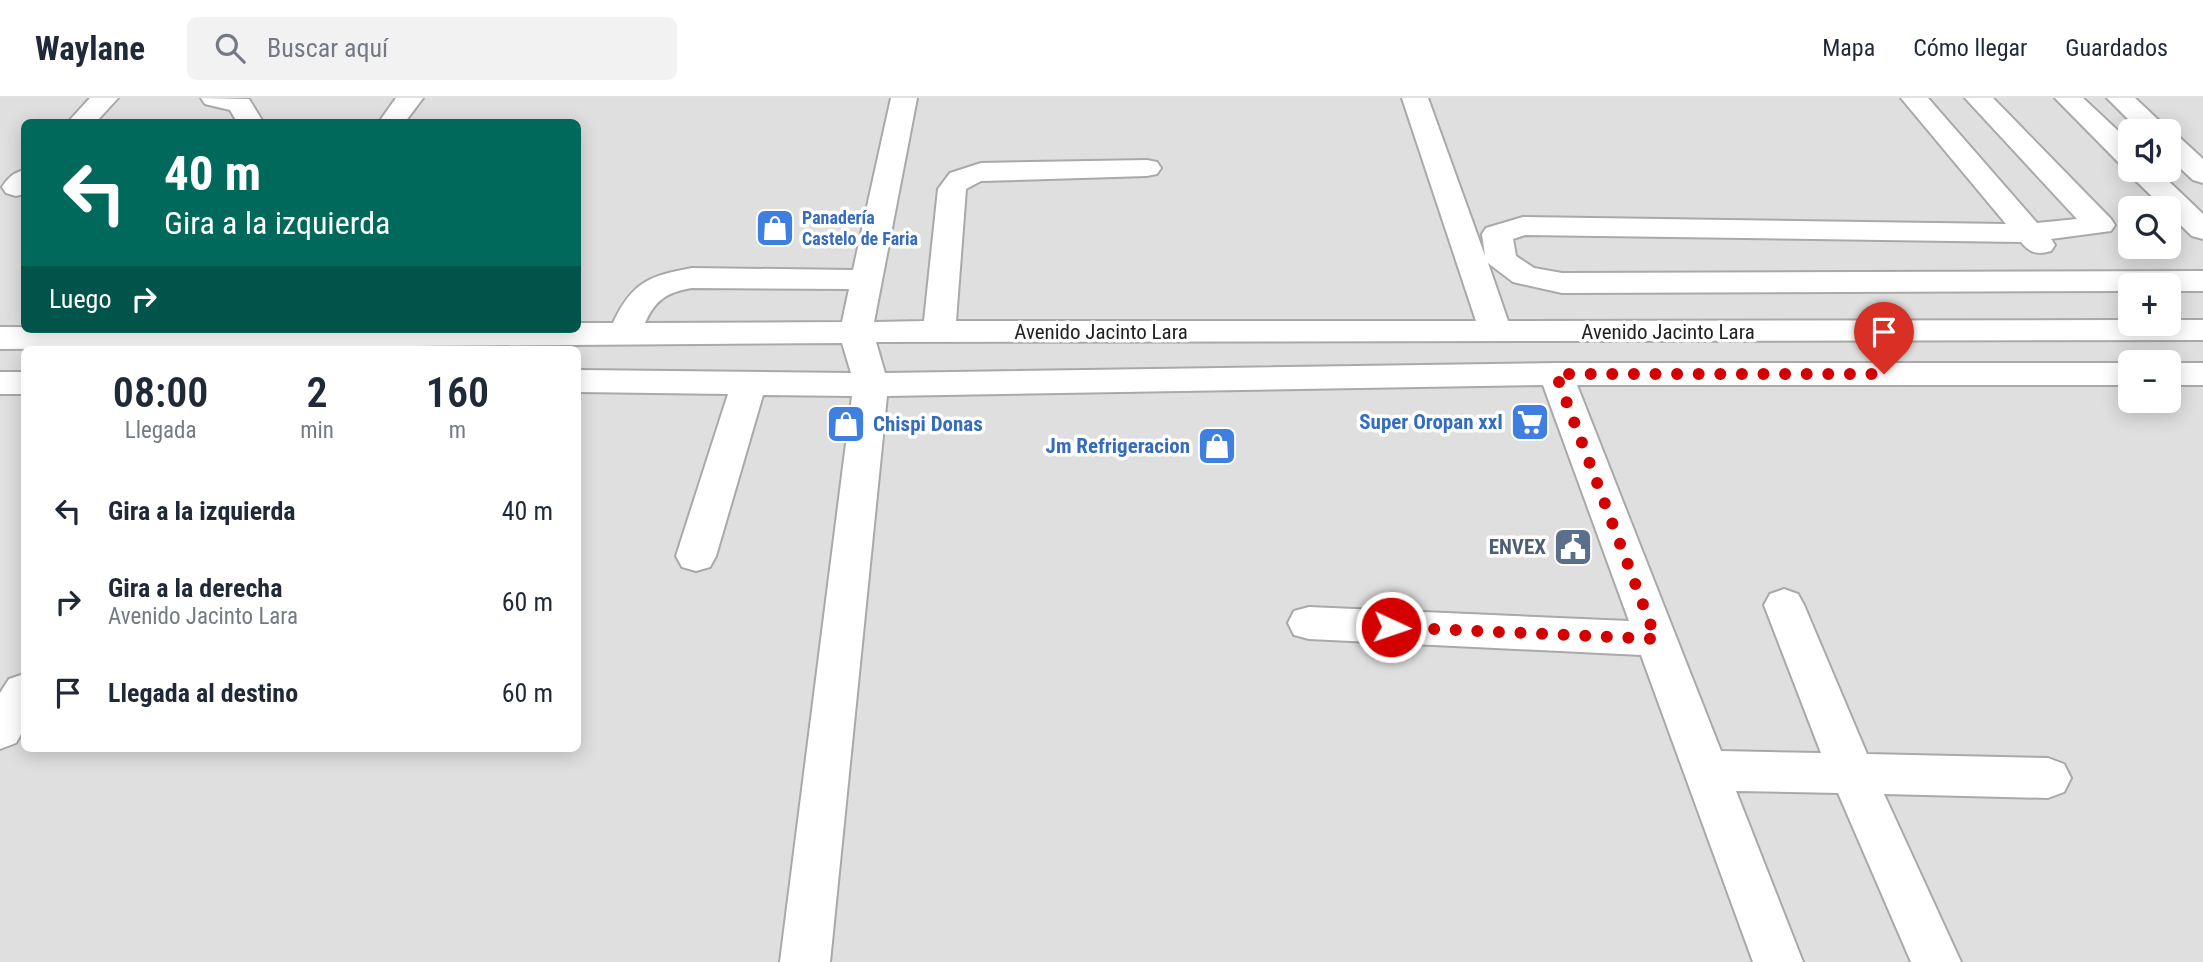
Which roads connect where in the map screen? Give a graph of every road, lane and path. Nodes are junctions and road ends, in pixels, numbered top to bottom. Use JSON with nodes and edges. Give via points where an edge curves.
{"nodes":[{"id":1,"x":105,"y":98,"type":"edge"},
{"id":2,"x":214,"y":98,"type":"edge"},
{"id":3,"x":410,"y":98,"type":"edge"},
{"id":4,"x":904,"y":98,"type":"edge"},
{"id":5,"x":1415,"y":98,"type":"edge"},
{"id":6,"x":1914,"y":98,"type":"edge"},
{"id":7,"x":1978,"y":98,"type":"edge"},
{"id":8,"x":2068,"y":98,"type":"edge"},
{"id":9,"x":2120,"y":98,"type":"edge"},
{"id":10,"x":84,"y":119,"type":"edge"},
{"id":11,"x":248,"y":119,"type":"edge"},
{"id":12,"x":394,"y":119,"type":"edge"},
{"id":13,"x":2143,"y":119,"type":"edge"},
{"id":14,"x":2118,"y":147,"type":"edge"},
{"id":15,"x":2181,"y":154,"type":"edge"},
{"id":16,"x":1147,"y":168,"type":"dead end"},
{"id":17,"x":2203,"y":174,"type":"edge"},
{"id":18,"x":2154,"y":182,"type":"edge"},
{"id":19,"x":2189,"y":216,"type":"edge"},
{"id":20,"x":2100,"y":225,"type":"junction"},
{"id":21,"x":2118,"y":225,"type":"edge"},
{"id":22,"x":2029,"y":233,"type":"junction"},
{"id":23,"x":866,"y":280,"type":"junction"},
{"id":24,"x":2070,"y":281,"type":"junction"},
{"id":25,"x":2203,"y":281,"type":"edge"},
{"id":26,"x":2112,"y":330,"type":"junction"},
{"id":27,"x":2203,"y":330,"type":"edge"},
{"id":28,"x":856,"y":332,"type":"junction"},
{"id":29,"x":939,"y":332,"type":"junction"},
{"id":30,"x":1496,"y":332,"type":"junction"},
{"id":31,"x":354,"y":333,"type":"edge"},
{"id":32,"x":499,"y":333,"type":"edge"},
{"id":33,"x":624,"y":335,"type":"junction"},
{"id":34,"x":0,"y":338,"type":"edge"},
{"id":35,"x":235,"y":339,"type":"edge"},
{"id":36,"x":2131,"y":350,"type":"edge"},
{"id":37,"x":1556,"y":374,"type":"junction"},
{"id":38,"x":2118,"y":374,"type":"edge"},
{"id":39,"x":2181,"y":374,"type":"edge"},
{"id":40,"x":2203,"y":374,"type":"edge"},
{"id":41,"x":581,"y":381,"type":"edge"},
{"id":42,"x":0,"y":383,"type":"edge"},
{"id":43,"x":21,"y":383,"type":"edge"},
{"id":44,"x":750,"y":383,"type":"junction"},
{"id":45,"x":871,"y":385,"type":"junction"},
{"id":46,"x":696,"y":556,"type":"dead end"},
{"id":47,"x":1784,"y":605,"type":"dead end"},
{"id":48,"x":1309,"y":623,"type":"dead end"},
{"id":49,"x":1656,"y":639,"type":"junction"},
{"id":50,"x":21,"y":697,"type":"edge"},
{"id":51,"x":0,"y":730,"type":"edge"},
{"id":52,"x":1706,"y":770,"type":"junction"},
{"id":53,"x":1852,"y":773,"type":"junction"},
{"id":54,"x":2048,"y":778,"type":"dead end"},
{"id":55,"x":805,"y":962,"type":"edge"},
{"id":56,"x":1778,"y":962,"type":"edge"},
{"id":57,"x":1936,"y":962,"type":"edge"}],
"edges":[{"from":1,"to":10,"type":"street"},
{"from":2,"to":11,"type":"street","via":[[240,105]]},
{"from":3,"to":12,"type":"street"},
{"from":4,"to":23,"type":"street"},
{"from":5,"to":30,"type":"street"},
{"from":6,"to":22,"type":"street"},
{"from":7,"to":20,"type":"street"},
{"from":8,"to":14,"type":"street"},
{"from":9,"to":13,"type":"street"},
{"from":15,"to":17,"type":"street"},
{"from":16,"to":29,"type":"street","via":[[981,172],[956,181]]},
{"from":18,"to":19,"type":"street"},
{"from":20,"to":21,"type":"street"},
{"from":20,"to":22,"type":"street"},
{"from":22,"to":24,"type":"street"},
{"from":22,"to":24,"type":"street","via":[[1523,226],[1497,234],[1501,260],[1524,275],[1562,283]]},
{"from":23,"to":28,"type":"street"},
{"from":23,"to":33,"type":"street","via":[[692,278],[668,282],[640,297]]},
{"from":24,"to":25,"type":"street"},
{"from":24,"to":26,"type":"street"},
{"from":26,"to":27,"type":"street","name":"Avenido Jacinto Lara"},
{"from":26,"to":30,"type":"street","name":"Avenido Jacinto Lara"},
{"from":26,"to":36,"type":"street"},
{"from":28,"to":29,"type":"street","name":"Avenido Jacinto Lara"},
{"from":28,"to":33,"type":"street","name":"Avenido Jacinto Lara"},
{"from":28,"to":45,"type":"street"},
{"from":29,"to":30,"type":"street","name":"Avenido Jacinto Lara"},
{"from":31,"to":32,"type":"street","name":"Avenido Jacinto Lara"},
{"from":31,"to":35,"type":"street","name":"Avenido Jacinto Lara"},
{"from":32,"to":33,"type":"street","name":"Avenido Jacinto Lara"},
{"from":34,"to":35,"type":"street","name":"Avenido Jacinto Lara"},
{"from":37,"to":38,"type":"street","name":"Avenido Jacinto Lara"},
{"from":37,"to":45,"type":"street","name":"Avenido Jacinto Lara"},
{"from":37,"to":49,"type":"street"},
{"from":39,"to":40,"type":"street"},
{"from":41,"to":44,"type":"street","name":"Avenido Jacinto Lara"},
{"from":42,"to":43,"type":"street"},
{"from":44,"to":45,"type":"street","name":"Avenido Jacinto Lara"},
{"from":44,"to":46,"type":"street"},
{"from":45,"to":55,"type":"street"},
{"from":47,"to":53,"type":"street"},
{"from":48,"to":49,"type":"street"},
{"from":49,"to":52,"type":"street"},
{"from":50,"to":51,"type":"street"},
{"from":52,"to":53,"type":"street"},
{"from":52,"to":56,"type":"street"},
{"from":53,"to":54,"type":"street"},
{"from":53,"to":57,"type":"street"}]}
